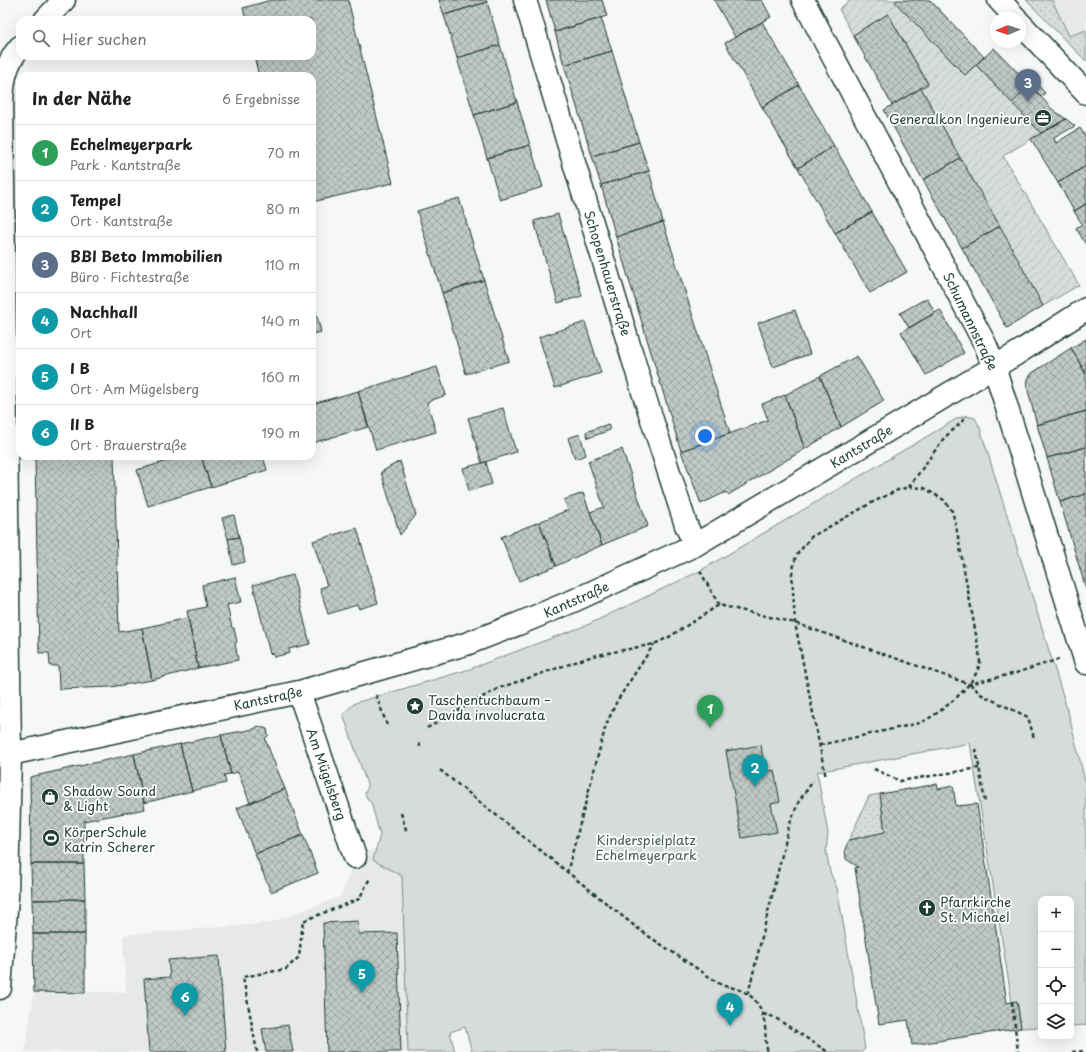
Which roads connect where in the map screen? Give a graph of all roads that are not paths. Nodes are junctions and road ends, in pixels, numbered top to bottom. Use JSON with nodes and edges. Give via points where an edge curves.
{"nodes":[{"id":1,"x":64,"y":0,"type":"edge"},
{"id":2,"x":525,"y":0,"type":"edge"},
{"id":3,"x":804,"y":0,"type":"edge"},
{"id":4,"x":999,"y":0,"type":"edge"},
{"id":5,"x":1010,"y":12,"type":"edge"},
{"id":6,"x":49,"y":16,"type":"edge"},
{"id":7,"x":1026,"y":29,"type":"edge"},
{"id":8,"x":16,"y":52,"type":"edge"},
{"id":9,"x":1086,"y":93,"type":"edge"},
{"id":10,"x":1086,"y":309,"type":"edge"},
{"id":11,"x":994,"y":366,"type":"junction"},
{"id":12,"x":695,"y":545,"type":"junction"},
{"id":13,"x":1086,"y":663,"type":"edge"},
{"id":14,"x":299,"y":692,"type":"junction"},
{"id":15,"x":10,"y":754,"type":"junction"},
{"id":16,"x":355,"y":857,"type":"dead end"},
{"id":17,"x":0,"y":988,"type":"edge"}],
"edges":[{"from":1,"to":6,"type":"street"},
{"from":2,"to":12,"type":"street","name":"Schopenhauerstraße","via":[[644,395],[686,525]]},
{"from":3,"to":11,"type":"street","name":"Schumannstraße"},
{"from":4,"to":5,"type":"street"},
{"from":7,"to":9,"type":"street"},
{"from":8,"to":15,"type":"street","via":[[3,75],[2,102]]},
{"from":10,"to":11,"type":"street","name":"Kantstraße"},
{"from":11,"to":12,"type":"street","name":"Kantstraße"},
{"from":11,"to":13,"type":"street","name":"Schumannstraße"},
{"from":12,"to":14,"type":"street","name":"Kantstraße","via":[[573,601],[466,644]]},
{"from":14,"to":15,"type":"street","name":"Kantstraße"},
{"from":14,"to":16,"type":"street","name":"Am Mügelsberg"},
{"from":15,"to":17,"type":"street","via":[[7,897]]}]}
